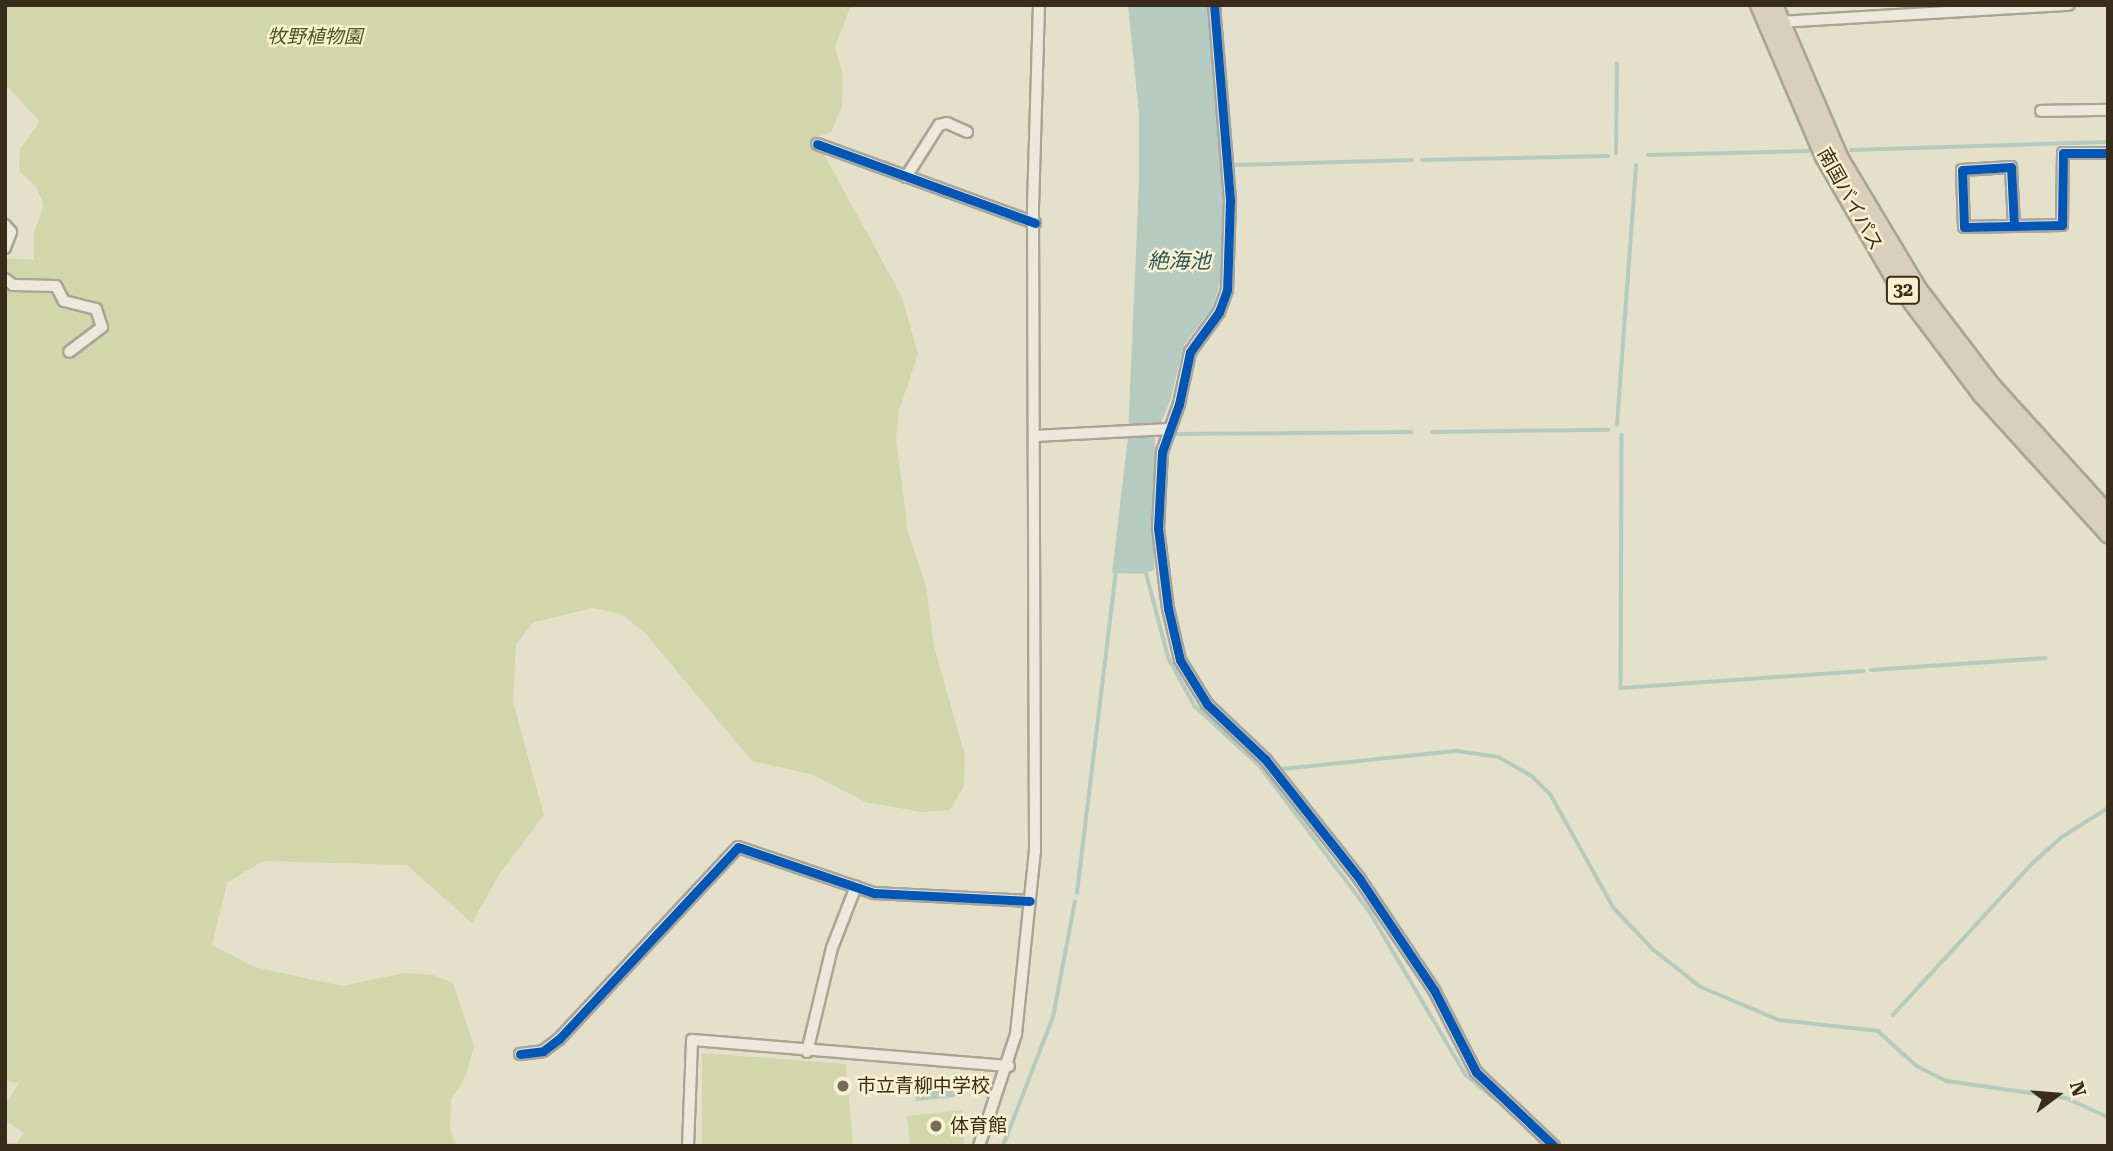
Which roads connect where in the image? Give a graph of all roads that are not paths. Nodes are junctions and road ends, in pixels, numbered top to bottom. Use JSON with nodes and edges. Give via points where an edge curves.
{"nodes":[{"id":1,"x":1039,"y":5,"type":"edge"},
{"id":2,"x":1214,"y":5,"type":"edge"},
{"id":3,"x":1759,"y":5,"type":"edge"},
{"id":4,"x":1774,"y":5,"type":"edge"},
{"id":5,"x":2069,"y":5,"type":"edge"},
{"id":6,"x":1943,"y":9,"type":"edge"},
{"id":7,"x":1780,"y":22,"type":"junction"},
{"id":8,"x":2108,"y":110,"type":"edge"},
{"id":9,"x":2041,"y":111,"type":"dead end"},
{"id":10,"x":967,"y":132,"type":"dead end"},
{"id":11,"x":817,"y":144,"type":"dead end"},
{"id":12,"x":2108,"y":153,"type":"edge"},
{"id":13,"x":906,"y":177,"type":"junction"},
{"id":14,"x":1035,"y":223,"type":"junction"},
{"id":15,"x":5,"y":225,"type":"edge"},
{"id":16,"x":2014,"y":226,"type":"junction"},
{"id":17,"x":5,"y":248,"type":"edge"},
{"id":18,"x":5,"y":279,"type":"edge"},
{"id":19,"x":69,"y":352,"type":"dead end"},
{"id":20,"x":1166,"y":428,"type":"junction"},
{"id":21,"x":1035,"y":436,"type":"junction"},
{"id":22,"x":2108,"y":514,"type":"edge"},
{"id":23,"x":2108,"y":534,"type":"edge"},
{"id":24,"x":856,"y":886,"type":"junction"},
{"id":25,"x":1030,"y":901,"type":"junction"},
{"id":26,"x":807,"y":1052,"type":"junction"},
{"id":27,"x":520,"y":1054,"type":"dead end"},
{"id":28,"x":1009,"y":1066,"type":"junction"},
{"id":29,"x":688,"y":1146,"type":"edge"},
{"id":30,"x":979,"y":1146,"type":"edge"},
{"id":31,"x":1554,"y":1146,"type":"edge"}],
"edges":[{"from":1,"to":14,"type":"street"},
{"from":2,"to":20,"type":"street","via":[[1230,201],[1227,290],[1219,312],[1190,352],[1179,404]]},
{"from":3,"to":23,"type":"highway","name":"南国バイパス","number":"32","via":[[1824,157],[1896,281],[1982,395]]},
{"from":4,"to":7,"type":"highway","name":"南国バイパス","number":"32"},
{"from":5,"to":6,"type":"street"},
{"from":6,"to":7,"type":"street"},
{"from":7,"to":22,"type":"highway","name":"南国バイパス","number":"32","via":[[1840,159],[1919,289],[1993,387]]},
{"from":8,"to":9,"type":"street"},
{"from":10,"to":13,"type":"street","via":[[947,123],[939,125]]},
{"from":11,"to":13,"type":"street"},
{"from":12,"to":16,"type":"street","via":[[2063,153],[2063,225]]},
{"from":13,"to":14,"type":"street"},
{"from":14,"to":21,"type":"street"},
{"from":15,"to":17,"type":"street","via":[[11,232]]},
{"from":16,"to":16,"type":"street","via":[[1964,227],[1962,170],[2011,167]]},
{"from":18,"to":19,"type":"street","via":[[13,285],[56,286],[64,301],[96,309],[102,327]]},
{"from":20,"to":21,"type":"street"},
{"from":20,"to":31,"type":"street","via":[[1158,528],[1180,660],[1207,705],[1265,759],[1359,878],[1434,990],[1476,1072]]},
{"from":21,"to":25,"type":"street","via":[[1035,851]]},
{"from":24,"to":25,"type":"street","via":[[874,893]]},
{"from":24,"to":26,"type":"street","via":[[832,948]]},
{"from":24,"to":27,"type":"street","via":[[738,847],[559,1039],[543,1051]]},
{"from":25,"to":28,"type":"street","via":[[1022,1001]]},
{"from":26,"to":28,"type":"street"},
{"from":26,"to":29,"type":"street","via":[[692,1040]]},
{"from":28,"to":30,"type":"street"}]}
